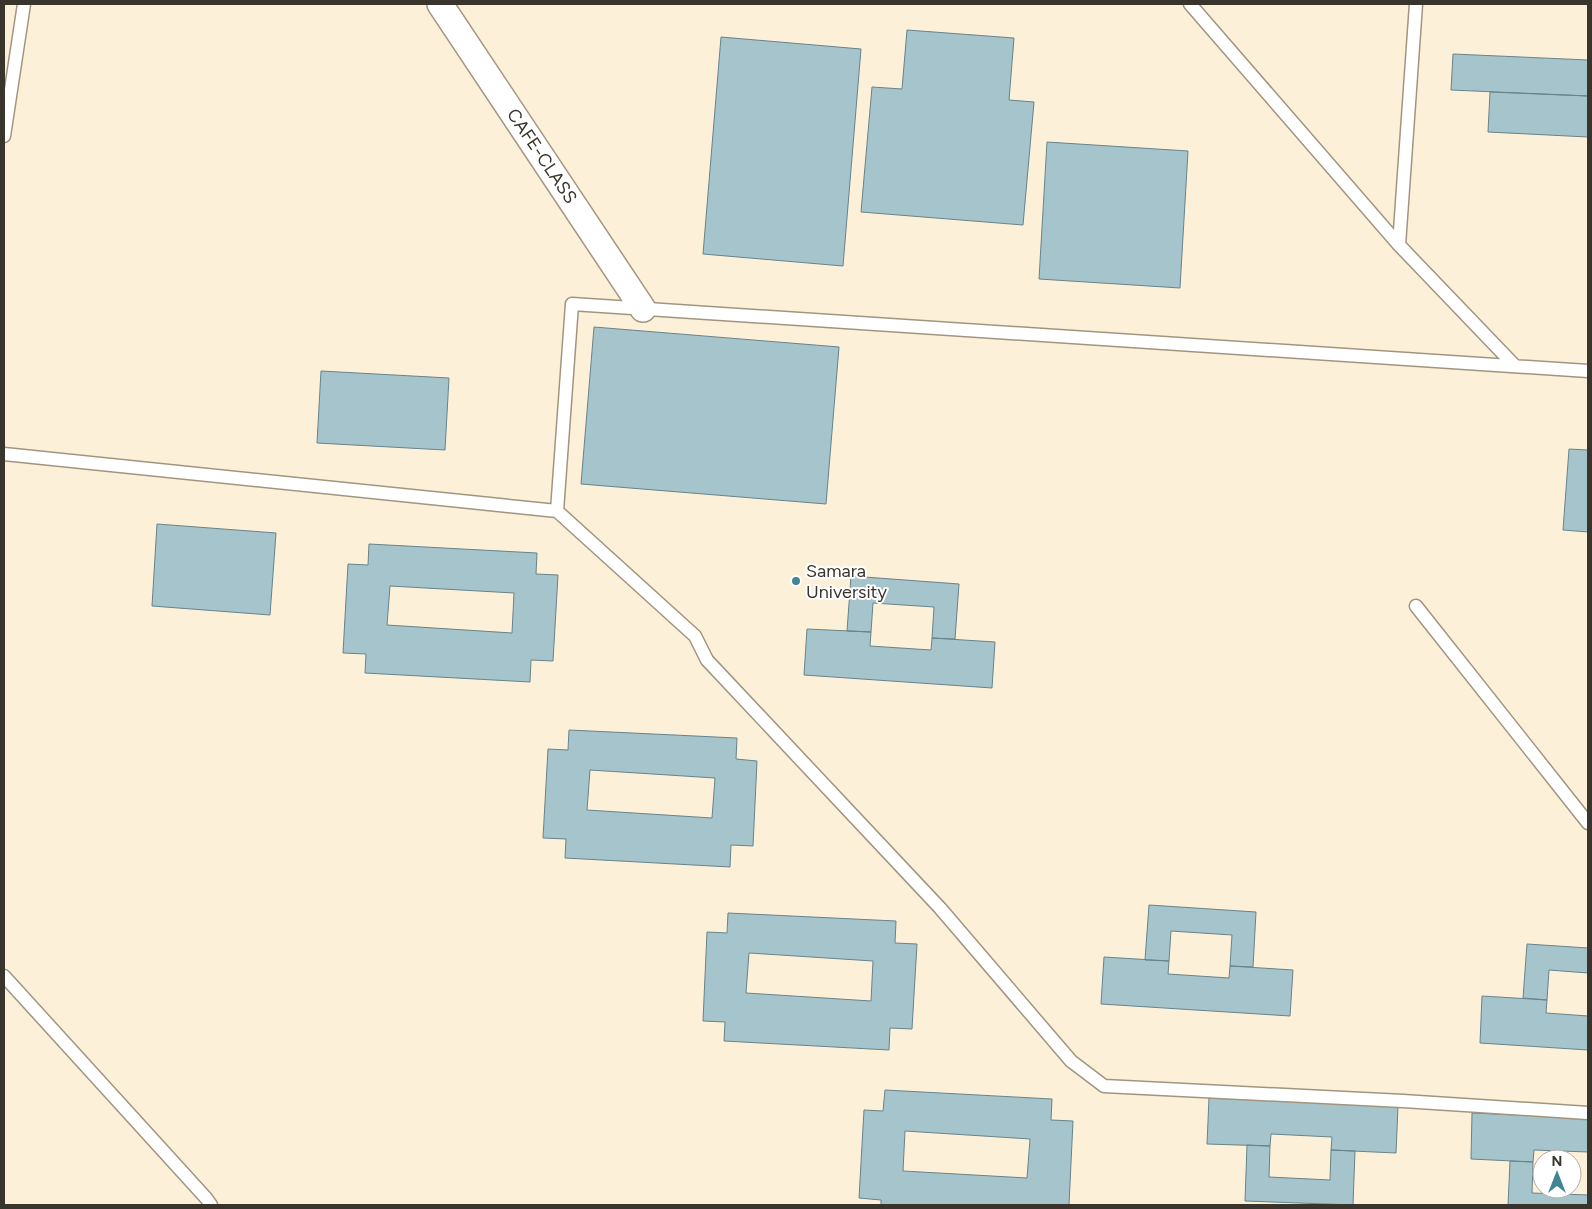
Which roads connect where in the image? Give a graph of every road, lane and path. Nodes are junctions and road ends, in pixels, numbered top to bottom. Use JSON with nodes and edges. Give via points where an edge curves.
{"nodes":[{"id":1,"x":24,"y":4,"type":"edge"},
{"id":2,"x":440,"y":4,"type":"edge"},
{"id":3,"x":1190,"y":4,"type":"edge"},
{"id":4,"x":1416,"y":4,"type":"edge"},
{"id":5,"x":4,"y":136,"type":"edge"},
{"id":6,"x":1399,"y":245,"type":"junction"},
{"id":7,"x":644,"y":309,"type":"junction"},
{"id":8,"x":1515,"y":366,"type":"junction"},
{"id":9,"x":1588,"y":371,"type":"edge"},
{"id":10,"x":4,"y":454,"type":"edge"},
{"id":11,"x":557,"y":511,"type":"junction"},
{"id":12,"x":1416,"y":606,"type":"dead end"},
{"id":13,"x":1588,"y":823,"type":"edge"},
{"id":14,"x":4,"y":976,"type":"edge"},
{"id":15,"x":1588,"y":1113,"type":"edge"},
{"id":16,"x":211,"y":1205,"type":"edge"}],
"edges":[{"from":1,"to":5,"type":"lane"},
{"from":2,"to":7,"type":"street","name":"CAFE-CLASS"},
{"from":3,"to":6,"type":"lane"},
{"from":4,"to":6,"type":"lane"},
{"from":6,"to":8,"type":"lane"},
{"from":7,"to":8,"type":"lane"},
{"from":7,"to":11,"type":"lane","via":[[572,304]]},
{"from":8,"to":9,"type":"lane"},
{"from":10,"to":11,"type":"lane"},
{"from":11,"to":15,"type":"lane","via":[[695,636],[707,660],[940,908],[1071,1061],[1104,1086]]},
{"from":12,"to":13,"type":"lane"},
{"from":14,"to":16,"type":"lane"}]}
